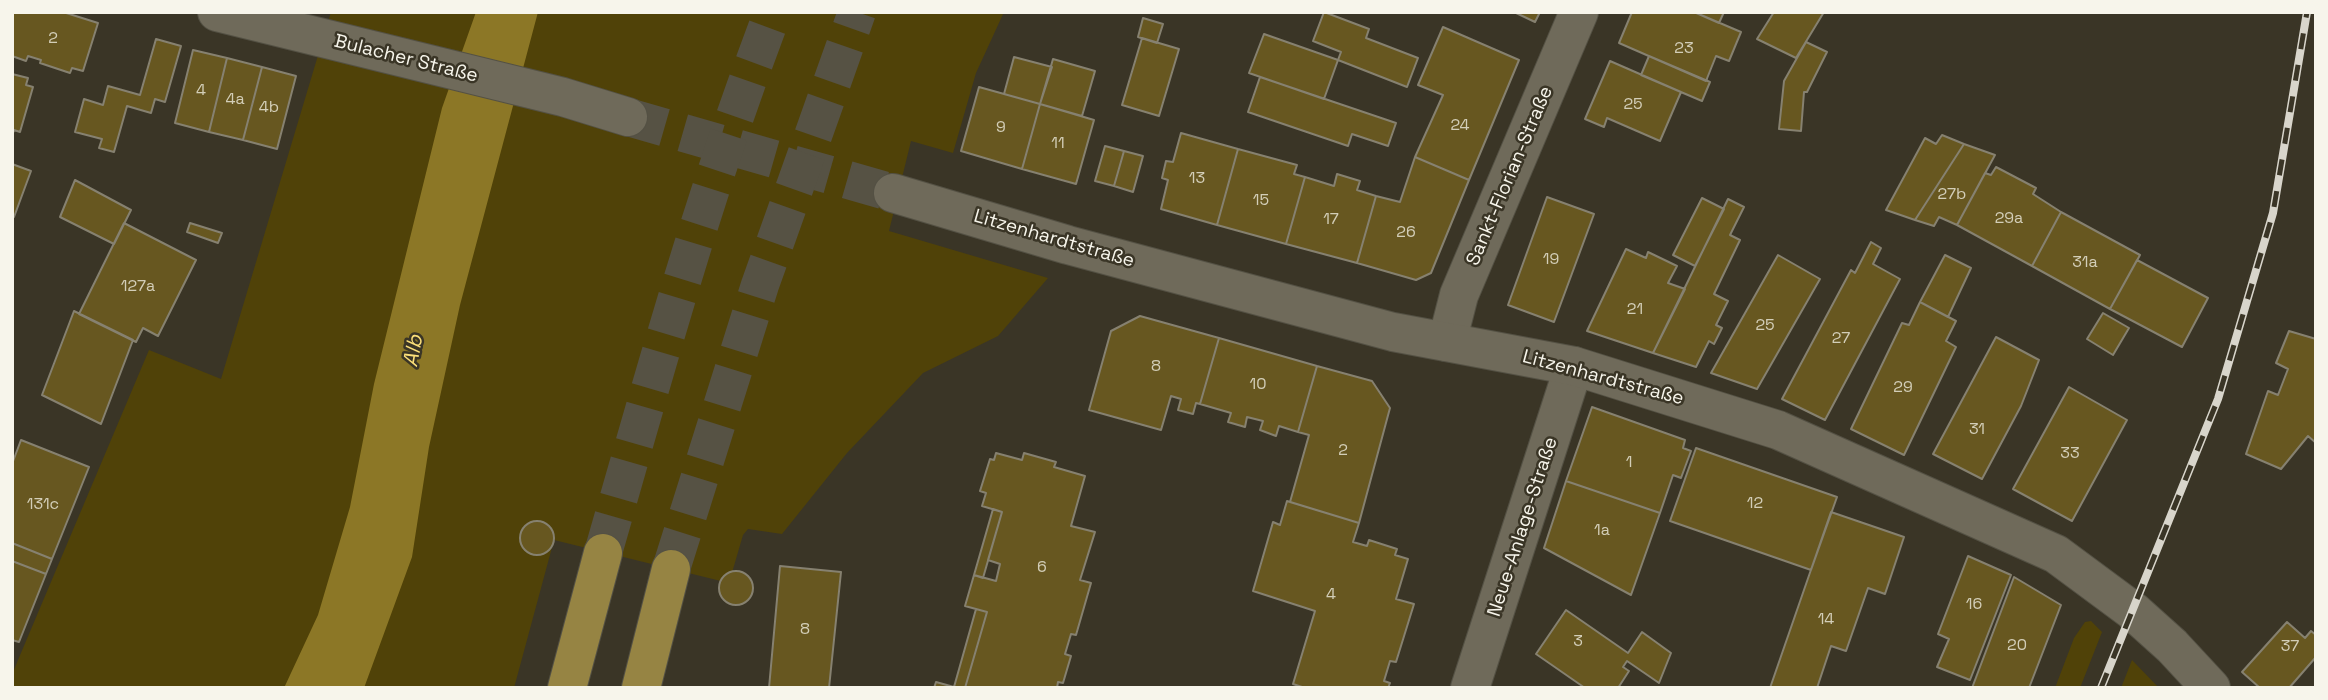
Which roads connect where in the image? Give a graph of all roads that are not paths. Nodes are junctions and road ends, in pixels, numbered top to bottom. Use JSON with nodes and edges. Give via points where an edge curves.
{"nodes":[{"id":1,"x":217,"y":12,"type":"edge"},
{"id":2,"x":1579,"y":12,"type":"edge"},
{"id":3,"x":611,"y":112,"type":"tunnel mouth"},
{"id":4,"x":893,"y":193,"type":"tunnel mouth"},
{"id":5,"x":1447,"y":342,"type":"junction"},
{"id":6,"x":1574,"y":366,"type":"junction"},
{"id":7,"x":603,"y":554,"type":"tunnel mouth"},
{"id":8,"x":671,"y":569,"type":"tunnel mouth"},
{"id":9,"x":567,"y":688,"type":"edge"},
{"id":10,"x":641,"y":688,"type":"edge"},
{"id":11,"x":1471,"y":688,"type":"edge"},
{"id":12,"x":2211,"y":688,"type":"edge"}],
"edges":[{"from":1,"to":3,"type":"street","name":"Bulacher Straße"},
{"from":2,"to":5,"type":"street","name":"Sankt-Florian-Straße","via":[[1459,295]]},
{"from":4,"to":5,"type":"street","name":"Litzenhardtstraße","via":[[1380,329]]},
{"from":5,"to":6,"type":"street","name":"Litzenhardtstraße"},
{"from":6,"to":11,"type":"street","name":"Neue-Anlage-Straße"},
{"from":6,"to":12,"type":"street","name":"Litzenhardtstraße","via":[[1778,430],[2056,554],[2133,611]]},
{"from":7,"to":9,"type":"highway"},
{"from":8,"to":10,"type":"highway"}]}
